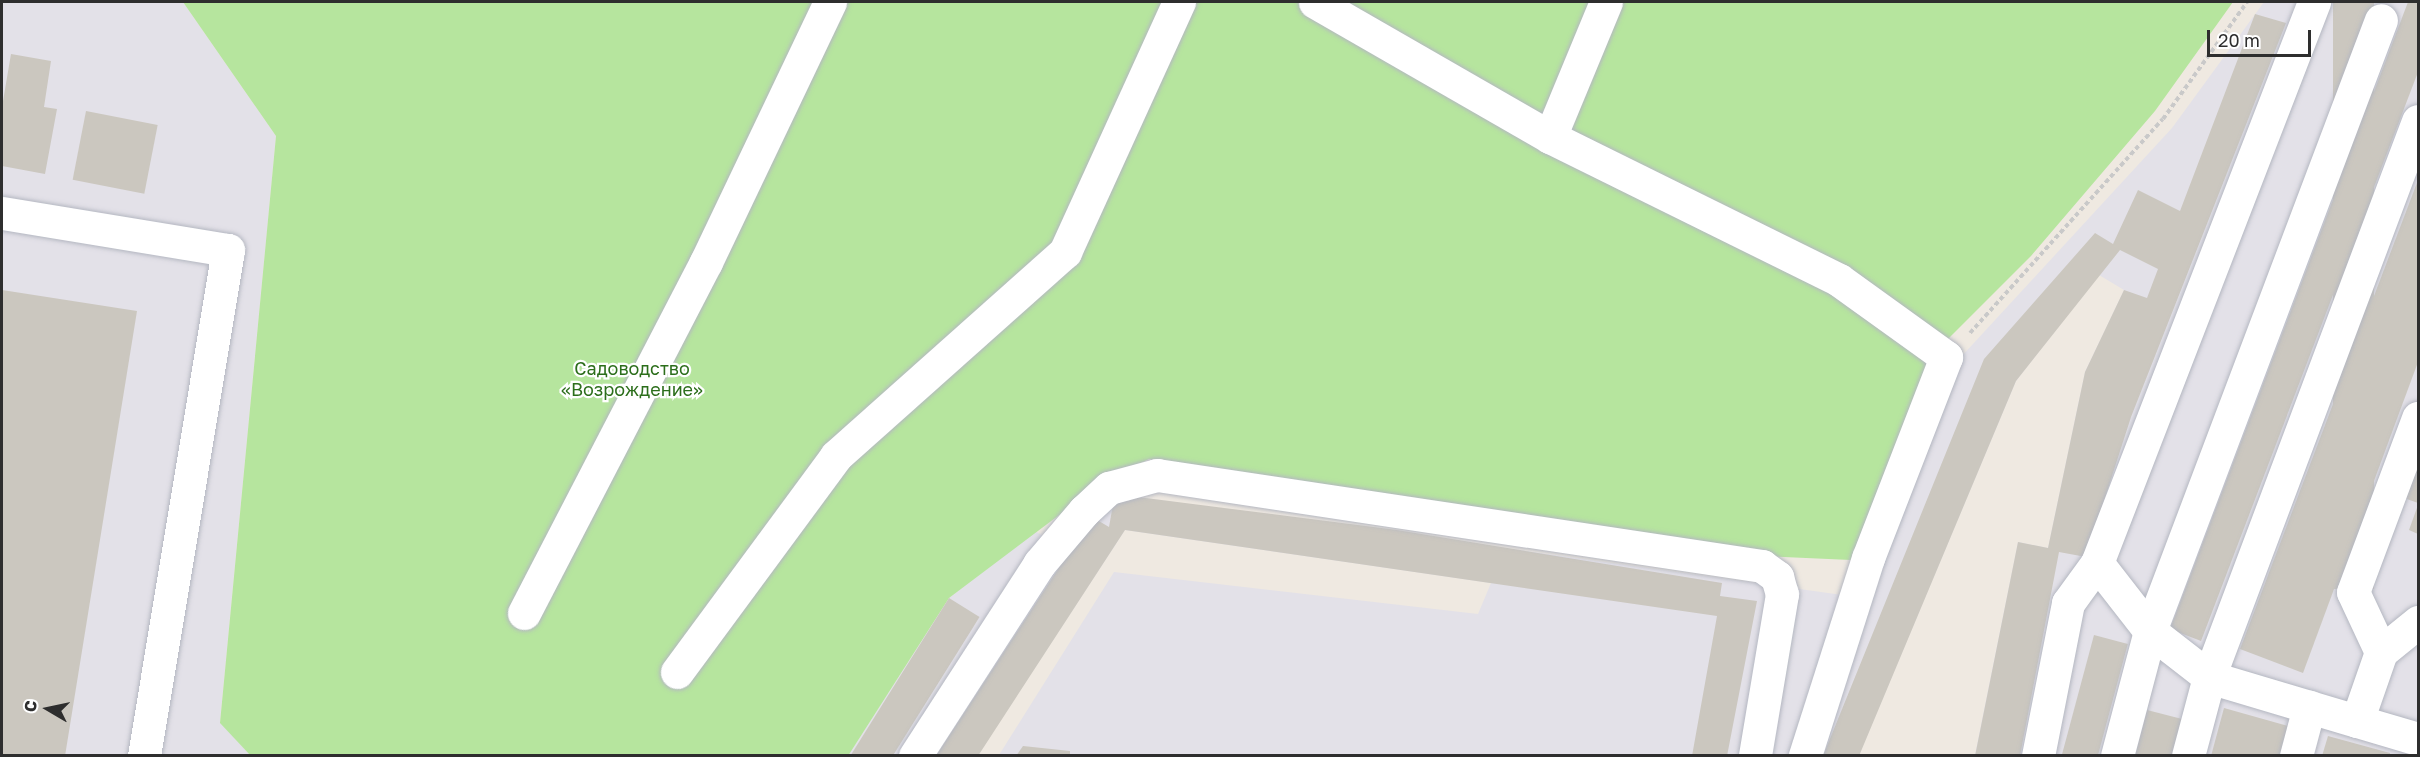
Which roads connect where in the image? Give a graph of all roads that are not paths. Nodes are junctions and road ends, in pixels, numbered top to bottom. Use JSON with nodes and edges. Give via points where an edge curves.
{"nodes":[{"id":1,"x":830,"y":2,"type":"edge"},
{"id":2,"x":1179,"y":2,"type":"edge"},
{"id":3,"x":1315,"y":2,"type":"edge"},
{"id":4,"x":1606,"y":2,"type":"edge"},
{"id":5,"x":2314,"y":2,"type":"edge"},
{"id":6,"x":2381,"y":20,"type":"dead end"},
{"id":7,"x":2418,"y":121,"type":"edge"},
{"id":8,"x":1550,"y":137,"type":"junction"},
{"id":9,"x":2,"y":213,"type":"edge"},
{"id":10,"x":2418,"y":418,"type":"edge"},
{"id":11,"x":2097,"y":563,"type":"junction"},
{"id":12,"x":524,"y":613,"type":"dead end"},
{"id":13,"x":2418,"y":622,"type":"edge"},
{"id":14,"x":2150,"y":631,"type":"junction"},
{"id":15,"x":2381,"y":652,"type":"junction"},
{"id":16,"x":677,"y":672,"type":"dead end"},
{"id":17,"x":2209,"y":677,"type":"junction"},
{"id":18,"x":2309,"y":707,"type":"junction"},
{"id":19,"x":2357,"y":721,"type":"junction"},
{"id":20,"x":2412,"y":744,"type":"edge"},
{"id":21,"x":144,"y":756,"type":"edge"},
{"id":22,"x":915,"y":756,"type":"edge"},
{"id":23,"x":1755,"y":756,"type":"edge"},
{"id":24,"x":1805,"y":756,"type":"edge"},
{"id":25,"x":2038,"y":756,"type":"edge"},
{"id":26,"x":2117,"y":756,"type":"edge"},
{"id":27,"x":2188,"y":756,"type":"edge"},
{"id":28,"x":2296,"y":756,"type":"edge"}],
"edges":[{"from":1,"to":12,"type":"street","via":[[706,262]]},
{"from":2,"to":16,"type":"street","via":[[1065,252],[836,456]]},
{"from":3,"to":8,"type":"street"},
{"from":4,"to":8,"type":"street"},
{"from":5,"to":11,"type":"street"},
{"from":6,"to":14,"type":"street"},
{"from":7,"to":17,"type":"street"},
{"from":8,"to":24,"type":"street","via":[[1839,280],[1946,357],[1868,558]]},
{"from":9,"to":21,"type":"street","via":[[228,250]]},
{"from":10,"to":15,"type":"street","via":[[2353,592]]},
{"from":11,"to":14,"type":"street"},
{"from":11,"to":25,"type":"street","via":[[2068,603]]},
{"from":13,"to":15,"type":"street"},
{"from":14,"to":17,"type":"street"},
{"from":14,"to":26,"type":"street"},
{"from":15,"to":19,"type":"street"},
{"from":17,"to":18,"type":"street"},
{"from":17,"to":27,"type":"street"},
{"from":18,"to":19,"type":"street"},
{"from":18,"to":28,"type":"street"},
{"from":19,"to":20,"type":"street"},
{"from":22,"to":23,"type":"street","via":[[1039,564],[1084,511],[1109,488],[1157,475],[1762,566],[1777,577],[1782,594]]}]}
